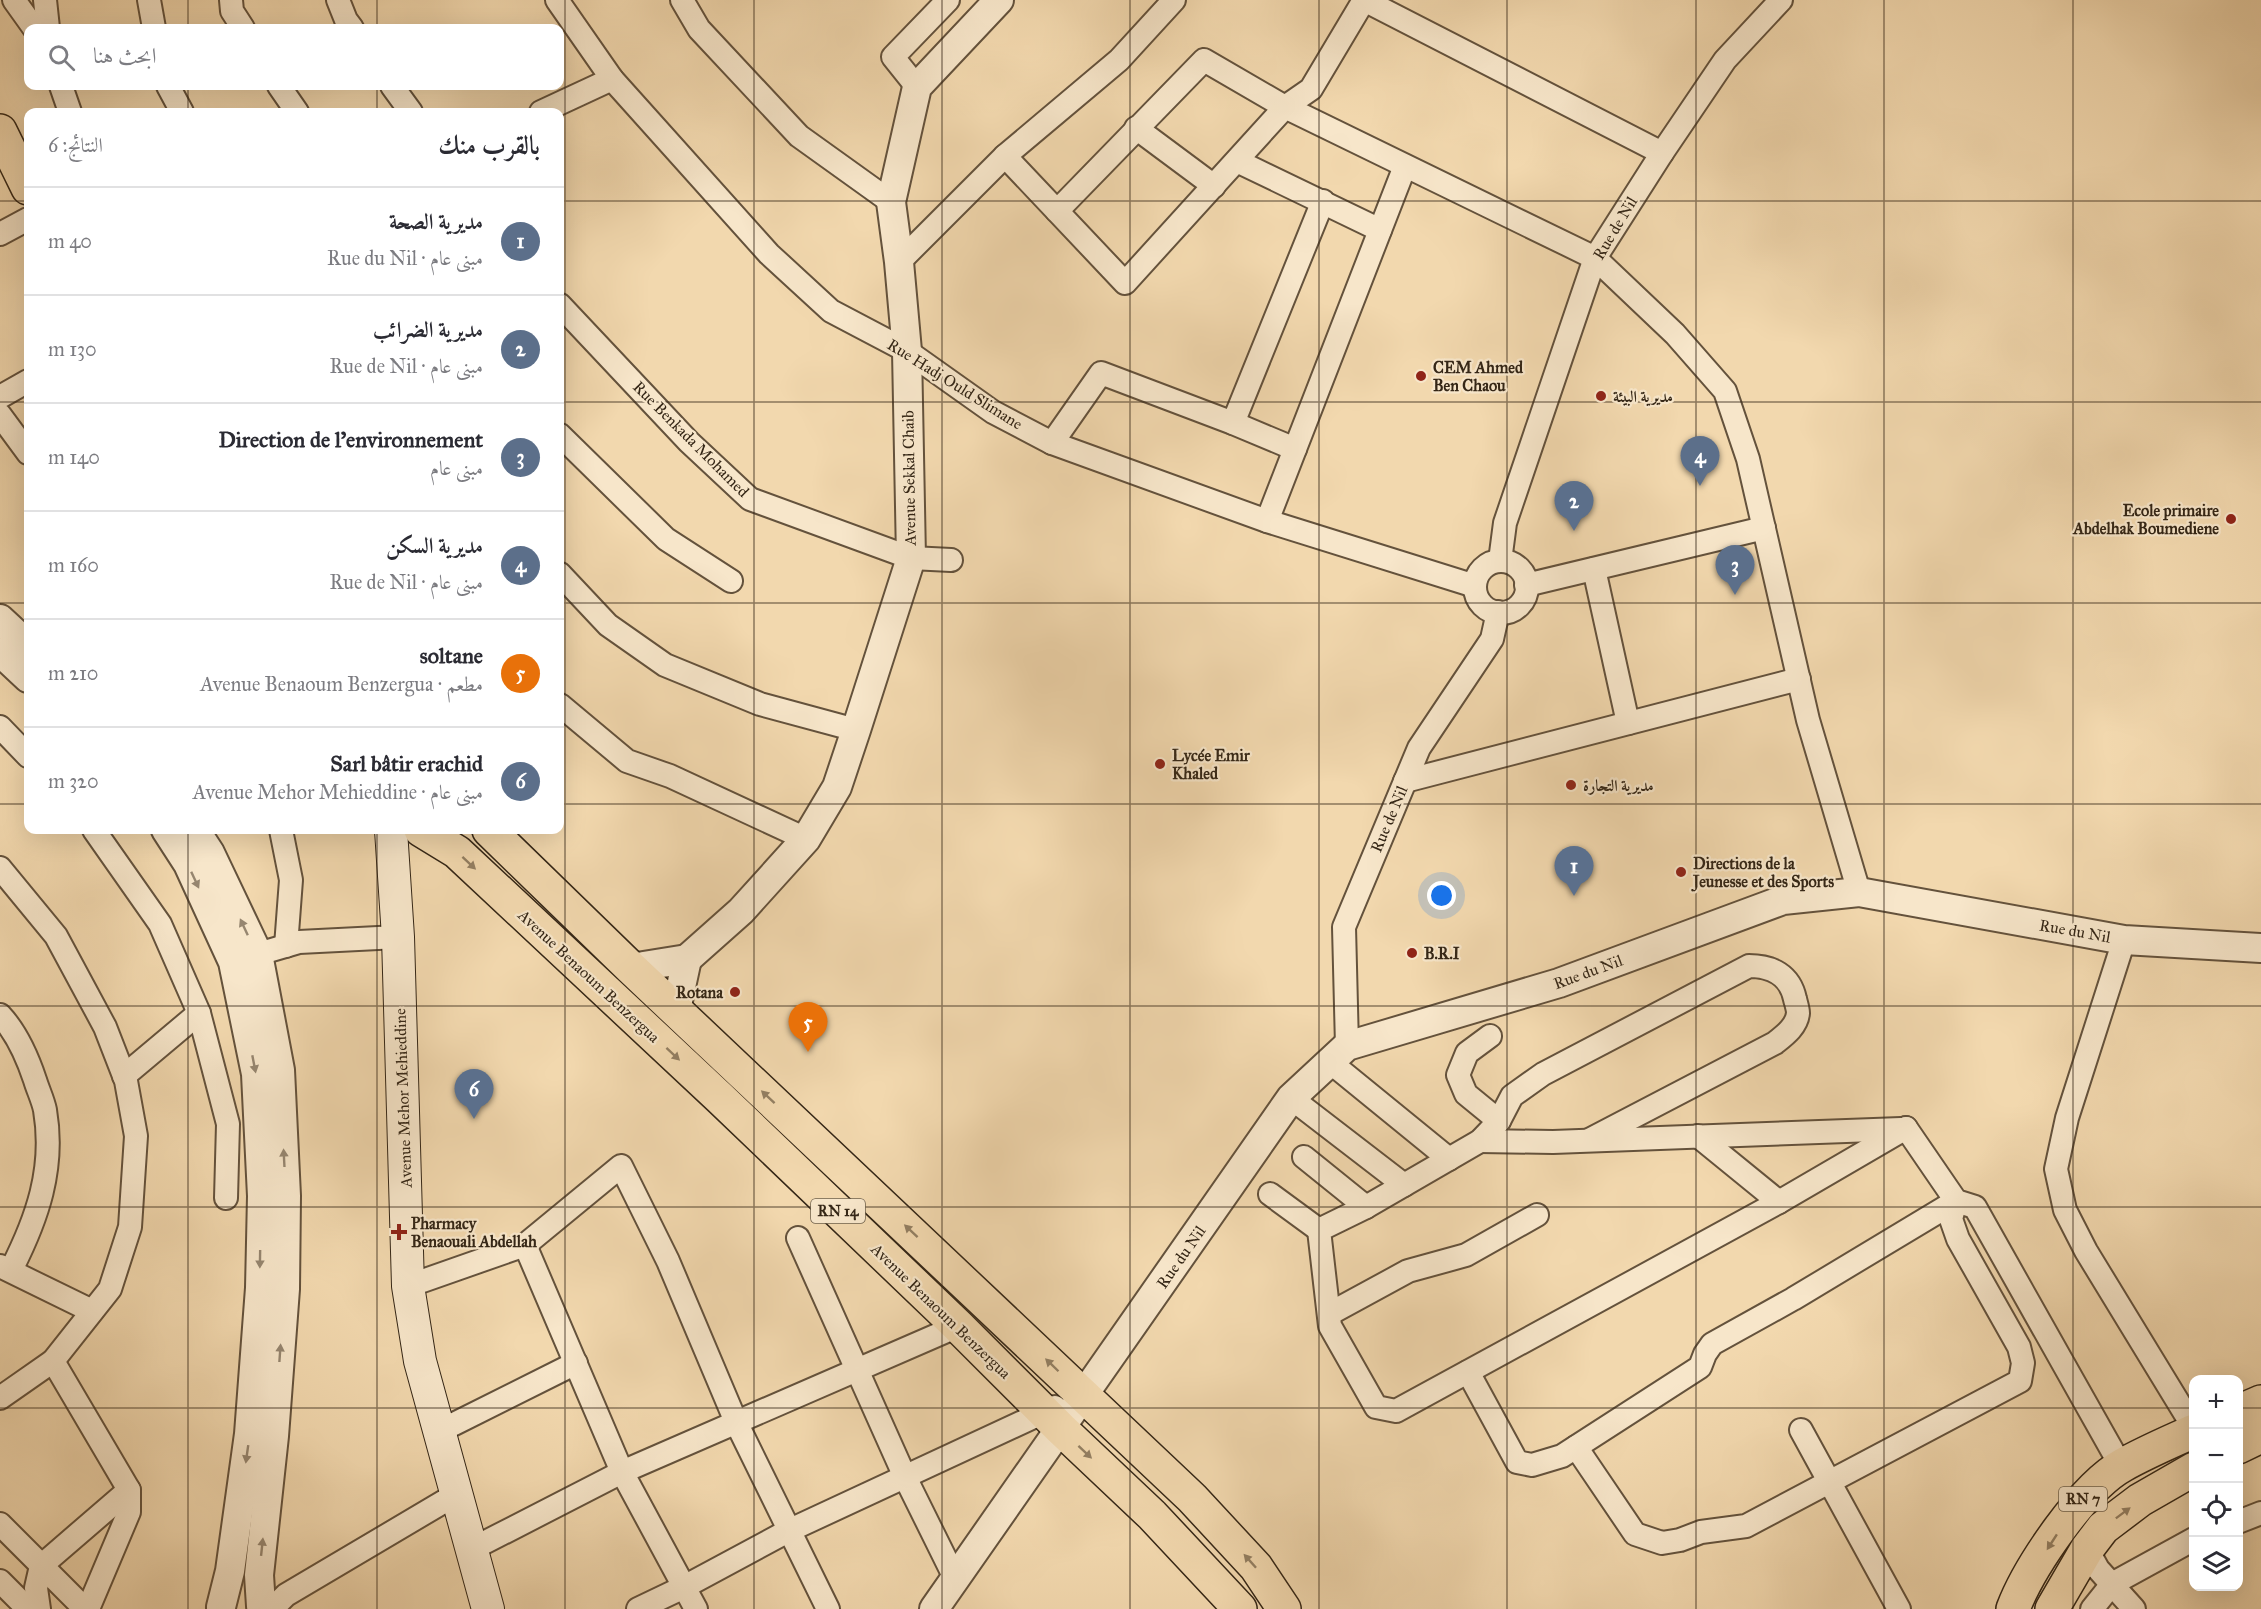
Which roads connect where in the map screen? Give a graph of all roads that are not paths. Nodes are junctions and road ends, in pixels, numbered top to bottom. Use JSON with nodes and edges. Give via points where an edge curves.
{"nodes":[{"id":1,"x":14,"y":0,"type":"edge"},
{"id":2,"x":45,"y":0,"type":"edge"},
{"id":3,"x":149,"y":0,"type":"edge"},
{"id":4,"x":231,"y":0,"type":"edge"},
{"id":5,"x":338,"y":0,"type":"edge"},
{"id":6,"x":557,"y":0,"type":"edge"},
{"id":7,"x":682,"y":0,"type":"edge"},
{"id":8,"x":948,"y":0,"type":"edge"},
{"id":9,"x":999,"y":0,"type":"edge"},
{"id":10,"x":1174,"y":0,"type":"edge"},
{"id":11,"x":1364,"y":0,"type":"edge"},
{"id":12,"x":1781,"y":0,"type":"edge"},
{"id":13,"x":31,"y":24,"type":"edge"},
{"id":14,"x":48,"y":24,"type":"edge"},
{"id":15,"x":153,"y":24,"type":"edge"},
{"id":16,"x":240,"y":24,"type":"edge"},
{"id":17,"x":349,"y":24,"type":"edge"},
{"id":18,"x":612,"y":79,"type":"junction"},
{"id":19,"x":917,"y":87,"type":"junction"},
{"id":20,"x":62,"y":90,"type":"edge"},
{"id":21,"x":170,"y":90,"type":"edge"},
{"id":22,"x":282,"y":90,"type":"edge"},
{"id":23,"x":395,"y":90,"type":"edge"},
{"id":24,"x":1285,"y":107,"type":"junction"},
{"id":25,"x":69,"y":108,"type":"edge"},
{"id":26,"x":180,"y":108,"type":"edge"},
{"id":27,"x":294,"y":108,"type":"edge"},
{"id":28,"x":408,"y":108,"type":"edge"},
{"id":29,"x":550,"y":108,"type":"edge"},
{"id":30,"x":1136,"y":128,"type":"junction"},
{"id":31,"x":0,"y":131,"type":"edge"},
{"id":32,"x":1662,"y":153,"type":"junction"},
{"id":33,"x":1005,"y":156,"type":"junction"},
{"id":34,"x":1237,"y":161,"type":"junction"},
{"id":35,"x":1405,"y":166,"type":"junction"},
{"id":36,"x":24,"y":180,"type":"edge"},
{"id":37,"x":1214,"y":186,"type":"junction"},
{"id":38,"x":1323,"y":201,"type":"junction"},
{"id":39,"x":891,"y":202,"type":"junction"},
{"id":40,"x":1057,"y":211,"type":"junction"},
{"id":41,"x":24,"y":221,"type":"edge"},
{"id":42,"x":1380,"y":230,"type":"junction"},
{"id":43,"x":0,"y":234,"type":"edge"},
{"id":44,"x":1595,"y":258,"type":"junction"},
{"id":45,"x":899,"y":262,"type":"junction"},
{"id":46,"x":564,"y":309,"type":"edge"},
{"id":47,"x":907,"y":351,"type":"junction"},
{"id":48,"x":24,"y":383,"type":"edge"},
{"id":49,"x":0,"y":396,"type":"edge"},
{"id":50,"x":0,"y":415,"type":"edge"},
{"id":51,"x":1233,"y":423,"type":"junction"},
{"id":52,"x":564,"y":439,"type":"edge"},
{"id":53,"x":1052,"y":443,"type":"junction"},
{"id":54,"x":24,"y":448,"type":"edge"},
{"id":55,"x":1295,"y":448,"type":"junction"},
{"id":56,"x":1267,"y":521,"type":"junction"},
{"id":57,"x":1764,"y":528,"type":"junction"},
{"id":58,"x":911,"y":558,"type":"junction"},
{"id":59,"x":951,"y":560,"type":"dead end"},
{"id":60,"x":1500,"y":561,"type":"junction"},
{"id":61,"x":1594,"y":569,"type":"junction"},
{"id":62,"x":564,"y":578,"type":"edge"},
{"id":63,"x":731,"y":581,"type":"dead end"},
{"id":64,"x":1526,"y":585,"type":"junction"},
{"id":65,"x":1475,"y":586,"type":"junction"},
{"id":66,"x":1498,"y":612,"type":"junction"},
{"id":67,"x":0,"y":619,"type":"edge"},
{"id":68,"x":24,"y":641,"type":"edge"},
{"id":69,"x":0,"y":652,"type":"edge"},
{"id":70,"x":24,"y":674,"type":"edge"},
{"id":71,"x":1799,"y":679,"type":"junction"},
{"id":72,"x":564,"y":708,"type":"edge"},
{"id":73,"x":1628,"y":723,"type":"junction"},
{"id":74,"x":0,"y":727,"type":"edge"},
{"id":75,"x":856,"y":730,"type":"junction"},
{"id":76,"x":24,"y":752,"type":"edge"},
{"id":77,"x":1405,"y":781,"type":"junction"},
{"id":78,"x":97,"y":834,"type":"edge"},
{"id":79,"x":169,"y":834,"type":"edge"},
{"id":80,"x":198,"y":834,"type":"edge"},
{"id":81,"x":281,"y":834,"type":"edge"},
{"id":82,"x":391,"y":834,"type":"edge"},
{"id":83,"x":428,"y":834,"type":"edge"},
{"id":84,"x":493,"y":834,"type":"edge"},
{"id":85,"x":806,"y":839,"type":"junction"},
{"id":86,"x":0,"y":868,"type":"edge"},
{"id":87,"x":1859,"y":892,"type":"junction"},
{"id":88,"x":398,"y":937,"type":"junction"},
{"id":89,"x":2124,"y":940,"type":"junction"},
{"id":90,"x":286,"y":946,"type":"junction"},
{"id":91,"x":2261,"y":948,"type":"edge"},
{"id":92,"x":258,"y":954,"type":"junction"},
{"id":93,"x":687,"y":959,"type":"junction"},
{"id":94,"x":631,"y":968,"type":"junction"},
{"id":95,"x":676,"y":1010,"type":"junction"},
{"id":96,"x":199,"y":1013,"type":"junction"},
{"id":97,"x":0,"y":1015,"type":"edge"},
{"id":98,"x":1490,"y":1036,"type":"dead end"},
{"id":99,"x":1338,"y":1054,"type":"junction"},
{"id":100,"x":124,"y":1076,"type":"junction"},
{"id":101,"x":1291,"y":1098,"type":"junction"},
{"id":102,"x":1499,"y":1121,"type":"junction"},
{"id":103,"x":1906,"y":1128,"type":"junction"},
{"id":104,"x":1698,"y":1136,"type":"junction"},
{"id":105,"x":1589,"y":1140,"type":"junction"},
{"id":106,"x":1480,"y":1142,"type":"junction"},
{"id":107,"x":1304,"y":1157,"type":"dead end"},
{"id":108,"x":1449,"y":1159,"type":"junction"},
{"id":109,"x":1404,"y":1185,"type":"junction"},
{"id":110,"x":1270,"y":1194,"type":"dead end"},
{"id":111,"x":226,"y":1198,"type":"dead end"},
{"id":112,"x":1956,"y":1201,"type":"junction"},
{"id":113,"x":1779,"y":1202,"type":"junction"},
{"id":114,"x":1366,"y":1207,"type":"junction"},
{"id":115,"x":1537,"y":1215,"type":"dead end"},
{"id":116,"x":1319,"y":1230,"type":"junction"},
{"id":117,"x":798,"y":1238,"type":"dead end"},
{"id":118,"x":525,"y":1245,"type":"junction"},
{"id":119,"x":5,"y":1268,"type":"edge"},
{"id":120,"x":408,"y":1286,"type":"junction"},
{"id":121,"x":92,"y":1311,"type":"junction"},
{"id":122,"x":1329,"y":1314,"type":"junction"},
{"id":123,"x":958,"y":1326,"type":"junction"},
{"id":124,"x":53,"y":1361,"type":"junction"},
{"id":125,"x":576,"y":1364,"type":"junction"},
{"id":126,"x":857,"y":1370,"type":"junction"},
{"id":127,"x":1468,"y":1372,"type":"junction"},
{"id":128,"x":1083,"y":1396,"type":"junction"},
{"id":129,"x":0,"y":1398,"type":"edge"},
{"id":130,"x":2261,"y":1402,"type":"edge"},
{"id":131,"x":2243,"y":1410,"type":"edge"},
{"id":132,"x":1053,"y":1420,"type":"junction"},
{"id":133,"x":736,"y":1422,"type":"junction"},
{"id":134,"x":2192,"y":1429,"type":"edge"},
{"id":135,"x":1801,"y":1430,"type":"dead end"},
{"id":136,"x":438,"y":1432,"type":"junction"},
{"id":137,"x":2189,"y":1432,"type":"edge"},
{"id":138,"x":2261,"y":1436,"type":"edge"},
{"id":139,"x":2243,"y":1445,"type":"edge"},
{"id":140,"x":1576,"y":1447,"type":"junction"},
{"id":141,"x":2121,"y":1466,"type":"junction"},
{"id":142,"x":2189,"y":1471,"type":"edge"},
{"id":143,"x":622,"y":1472,"type":"junction"},
{"id":144,"x":905,"y":1477,"type":"junction"},
{"id":145,"x":1830,"y":1482,"type":"junction"},
{"id":146,"x":129,"y":1490,"type":"junction"},
{"id":147,"x":455,"y":1495,"type":"junction"},
{"id":148,"x":2261,"y":1513,"type":"edge"},
{"id":149,"x":2243,"y":1520,"type":"edge"},
{"id":150,"x":0,"y":1524,"type":"edge"},
{"id":151,"x":788,"y":1531,"type":"junction"},
{"id":152,"x":2189,"y":1541,"type":"edge"},
{"id":153,"x":2087,"y":1549,"type":"junction"},
{"id":154,"x":472,"y":1550,"type":"junction"},
{"id":155,"x":41,"y":1566,"type":"junction"},
{"id":156,"x":955,"y":1578,"type":"junction"},
{"id":157,"x":0,"y":1581,"type":"edge"},
{"id":158,"x":2112,"y":1584,"type":"junction"},
{"id":159,"x":684,"y":1587,"type":"junction"},
{"id":160,"x":220,"y":1608,"type":"edge"},
{"id":161,"x":266,"y":1608,"type":"edge"},
{"id":162,"x":28,"y":1609,"type":"edge"},
{"id":163,"x":39,"y":1609,"type":"edge"},
{"id":164,"x":87,"y":1609,"type":"edge"},
{"id":165,"x":488,"y":1609,"type":"edge"},
{"id":166,"x":638,"y":1609,"type":"edge"},
{"id":167,"x":696,"y":1609,"type":"edge"},
{"id":168,"x":828,"y":1609,"type":"edge"},
{"id":169,"x":934,"y":1609,"type":"edge"},
{"id":170,"x":1239,"y":1609,"type":"edge"},
{"id":171,"x":1284,"y":1609,"type":"edge"},
{"id":172,"x":1899,"y":1609,"type":"edge"},
{"id":173,"x":2013,"y":1609,"type":"edge"},
{"id":174,"x":2052,"y":1609,"type":"edge"},
{"id":175,"x":2092,"y":1609,"type":"edge"},
{"id":176,"x":2134,"y":1609,"type":"edge"}],
"edges":[{"from":1,"to":13,"type":"street"},
{"from":2,"to":14,"type":"street"},
{"from":3,"to":15,"type":"street"},
{"from":4,"to":16,"type":"street","via":[[232,11]]},
{"from":5,"to":17,"type":"street"},
{"from":6,"to":18,"type":"street","name":"Rue Hadj Ould Slimane"},
{"from":7,"to":39,"type":"street","via":[[699,29],[799,136]]},
{"from":8,"to":19,"type":"street","via":[[893,57]]},
{"from":9,"to":19,"type":"street"},
{"from":10,"to":33,"type":"street","via":[[1119,60]]},
{"from":11,"to":24,"type":"street","via":[[1311,89]]},
{"from":11,"to":32,"type":"street"},
{"from":12,"to":32,"type":"street","name":"Rue de Nil","via":[[1725,60]]},
{"from":18,"to":29,"type":"street"},
{"from":18,"to":47,"type":"street","name":"Rue Hadj Ould Slimane","via":[[769,254],[831,311]]},
{"from":19,"to":39,"type":"street","name":"Avenue Sekkal Chaib"},
{"from":20,"to":25,"type":"street"},
{"from":21,"to":26,"type":"street"},
{"from":22,"to":27,"type":"street"},
{"from":23,"to":28,"type":"street"},
{"from":24,"to":30,"type":"street","via":[[1203,60]]},
{"from":24,"to":34,"type":"street"},
{"from":24,"to":35,"type":"street"},
{"from":30,"to":37,"type":"street"},
{"from":30,"to":40,"type":"street"},
{"from":31,"to":36,"type":"main road"},
{"from":32,"to":44,"type":"street","name":"Rue de Nil"},
{"from":33,"to":40,"type":"street"},
{"from":33,"to":45,"type":"street"},
{"from":34,"to":37,"type":"street"},
{"from":34,"to":38,"type":"street"},
{"from":35,"to":42,"type":"street"},
{"from":35,"to":44,"type":"street"},
{"from":37,"to":40,"type":"street","via":[[1125,283]]},
{"from":38,"to":42,"type":"street"},
{"from":38,"to":51,"type":"street"},
{"from":39,"to":45,"type":"street","name":"Avenue Sekkal Chaib"},
{"from":41,"to":43,"type":"street"},
{"from":42,"to":55,"type":"street"},
{"from":44,"to":57,"type":"street","via":[[1675,334],[1725,391],[1748,459]]},
{"from":44,"to":60,"type":"street","name":"Rue de Nil","via":[[1505,523]]},
{"from":45,"to":47,"type":"street","name":"Avenue Sekkal Chaib"},
{"from":46,"to":58,"type":"street","name":"Rue Benkada Mohamed","via":[[689,442],[750,499]]},
{"from":47,"to":53,"type":"street","name":"Rue Hadj Ould Slimane","via":[[993,412]]},
{"from":47,"to":58,"type":"street","name":"Avenue Sekkal Chaib"},
{"from":48,"to":49,"type":"street"},
{"from":50,"to":54,"type":"street"},
{"from":51,"to":53,"type":"street","via":[[1101,373]]},
{"from":51,"to":55,"type":"street"},
{"from":52,"to":63,"type":"street","via":[[666,539]]},
{"from":53,"to":56,"type":"street","name":"Rue Hadj Ould Slimane"},
{"from":55,"to":56,"type":"street"},
{"from":56,"to":65,"type":"street","name":"Rue Hadj Ould Slimane"},
{"from":57,"to":61,"type":"street"},
{"from":57,"to":71,"type":"street"},
{"from":58,"to":59,"type":"street","name":"Rue Benkada Mohamed"},
{"from":58,"to":75,"type":"street","name":"Avenue Sekkal Chaib"},
{"from":60,"to":64,"type":"street","via":[[1520,569]]},
{"from":60,"to":65,"type":"street","via":[[1481,570]]},
{"from":61,"to":64,"type":"street"},
{"from":61,"to":73,"type":"street"},
{"from":62,"to":75,"type":"street","via":[[608,625],[665,665],[760,704]]},
{"from":64,"to":66,"type":"street","via":[[1526,593],[1516,607]]},
{"from":65,"to":66,"type":"street","via":[[1485,608]]},
{"from":66,"to":77,"type":"street","name":"Rue de Nil","via":[[1492,639],[1419,748]]},
{"from":67,"to":68,"type":"street"},
{"from":69,"to":70,"type":"street"},
{"from":71,"to":73,"type":"street"},
{"from":71,"to":87,"type":"street"},
{"from":72,"to":85,"type":"street","via":[[627,761],[670,776]]},
{"from":73,"to":77,"type":"street"},
{"from":74,"to":76,"type":"street"},
{"from":75,"to":85,"type":"street","name":"Avenue Sekkal Chaib","via":[[837,787]]},
{"from":77,"to":99,"type":"street","name":"Rue de Nil","via":[[1344,927]]},
{"from":78,"to":96,"type":"street","via":[[160,924]]},
{"from":79,"to":160,"type":"street","one_way":true,"via":[[188,864],[233,962],[256,1074],[262,1196],[260,1288],[249,1434],[230,1571]]},
{"from":92,"to":80,"type":"street","one_way":true},
{"from":81,"to":90,"type":"street","via":[[291,880]]},
{"from":82,"to":88,"type":"main road","name":"Avenue Mehor Mehieddine"},
{"from":83,"to":123,"type":"main road","name":"Avenue Benaoum Benzergua","number":"RN 14","one_way":true,"via":[[457,852]]},
{"from":84,"to":94,"type":"main road","name":"Avenue Benaoum Benzergua","number":"RN 14"},
{"from":85,"to":93,"type":"street","name":"Avenue Sekkal Chaib","via":[[741,911]]},
{"from":86,"to":100,"type":"street","via":[[56,936],[105,1027]]},
{"from":87,"to":89,"type":"street","name":"Rue du Nil"},
{"from":87,"to":99,"type":"street","name":"Rue du Nil","via":[[1784,900],[1559,983]]},
{"from":88,"to":90,"type":"street"},
{"from":88,"to":120,"type":"main road","name":"Avenue Mehor Mehieddine"},
{"from":89,"to":91,"type":"street","name":"Rue du Nil"},
{"from":89,"to":134,"type":"street","via":[[2067,1118],[2056,1168],[2065,1210],[2086,1251]]},
{"from":90,"to":92,"type":"street"},
{"from":161,"to":92,"type":"street","one_way":true,"via":[[259,1575],[285,1289],[286,1196],[280,1070]]},
{"from":93,"to":94,"type":"street"},
{"from":93,"to":95,"type":"street"},
{"from":94,"to":95,"type":"main road","name":"Avenue Benaoum Benzergua","number":"RN 14"},
{"from":128,"to":95,"type":"main road","name":"Avenue Benaoum Benzergua","number":"RN 14","one_way":true},
{"from":96,"to":100,"type":"street"},
{"from":96,"to":111,"type":"street","via":[[228,1124]]},
{"from":97,"to":119,"type":"street","via":[[12,1028],[31,1067],[45,1110],[48,1152],[45,1184],[29,1234]]},
{"from":98,"to":102,"type":"street","via":[[1467,1053],[1458,1075],[1466,1094]]},
{"from":99,"to":101,"type":"street","name":"Rue du Nil"},
{"from":99,"to":108,"type":"street"},
{"from":100,"to":121,"type":"street","via":[[136,1136],[130,1227],[110,1289]]},
{"from":101,"to":109,"type":"street"},
{"from":101,"to":128,"type":"street","name":"Rue du Nil"},
{"from":102,"to":105,"type":"street","via":[[1512,1096],[1543,1074],[1749,966],[1765,966],[1784,977],[1793,991],[1798,1013],[1791,1029],[1775,1043]]},
{"from":102,"to":106,"type":"street"},
{"from":103,"to":104,"type":"street"},
{"from":103,"to":112,"type":"street"},
{"from":103,"to":113,"type":"street"},
{"from":104,"to":105,"type":"street"},
{"from":104,"to":113,"type":"street"},
{"from":105,"to":106,"type":"street"},
{"from":106,"to":108,"type":"street"},
{"from":107,"to":114,"type":"street"},
{"from":108,"to":109,"type":"street"},
{"from":109,"to":114,"type":"street"},
{"from":110,"to":116,"type":"street"},
{"from":112,"to":140,"type":"street","via":[[1713,1344],[1700,1367]]},
{"from":112,"to":141,"type":"street","via":[[1975,1207]]},
{"from":112,"to":145,"type":"street","via":[[1951,1219],[1958,1239],[2019,1347],[2023,1363],[2020,1381]]},
{"from":113,"to":127,"type":"street"},
{"from":114,"to":116,"type":"street"},
{"from":115,"to":122,"type":"street","via":[[1466,1255],[1408,1271]]},
{"from":116,"to":122,"type":"street"},
{"from":117,"to":126,"type":"street"},
{"from":118,"to":120,"type":"street"},
{"from":118,"to":125,"type":"street"},
{"from":118,"to":133,"type":"street","via":[[621,1166],[668,1261]]},
{"from":119,"to":121,"type":"street"},
{"from":120,"to":136,"type":"main road","name":"Avenue Mehor Mehieddine","via":[[420,1361]]},
{"from":121,"to":124,"type":"street"},
{"from":122,"to":127,"type":"street","via":[[1330,1326],[1376,1407],[1396,1411]]},
{"from":123,"to":126,"type":"street"},
{"from":123,"to":132,"type":"main road","name":"Avenue Benaoum Benzergua","number":"RN 14"},
{"from":124,"to":129,"type":"street"},
{"from":124,"to":146,"type":"street"},
{"from":125,"to":136,"type":"street"},
{"from":125,"to":143,"type":"street"},
{"from":126,"to":133,"type":"street"},
{"from":126,"to":144,"type":"street"},
{"from":127,"to":140,"type":"street","via":[[1517,1462],[1532,1465],[1562,1456]]},
{"from":128,"to":132,"type":"street","name":"Rue du Nil"},
{"from":171,"to":128,"type":"main road","name":"Avenue Benaoum Benzergua","number":"RN 14","one_way":true,"via":[[1256,1567],[1192,1498]]},
{"from":130,"to":131,"type":"main road"},
{"from":132,"to":144,"type":"street"},
{"from":132,"to":156,"type":"street","name":"Rue du Nil"},
{"from":132,"to":170,"type":"main road","name":"Avenue Benaoum Benzergua","number":"RN 14","one_way":true,"via":[[1152,1515]]},
{"from":133,"to":143,"type":"street"},
{"from":133,"to":151,"type":"street"},
{"from":135,"to":145,"type":"street"},
{"from":136,"to":147,"type":"main road","name":"Avenue Mehor Mehieddine"},
{"from":137,"to":141,"type":"main road","number":"RN 7"},
{"from":138,"to":139,"type":"main road"},
{"from":140,"to":145,"type":"street","via":[[1635,1534],[1662,1543],[1701,1532],[1746,1526]]},
{"from":141,"to":173,"type":"main road","number":"RN 7","one_way":true,"via":[[2076,1506],[2020,1590]]},
{"from":153,"to":142,"type":"main road","number":"RN 7","one_way":true,"via":[[2103,1528],[2121,1514]]},
{"from":143,"to":154,"type":"street"},
{"from":143,"to":159,"type":"street"},
{"from":144,"to":151,"type":"street"},
{"from":144,"to":156,"type":"street"},
{"from":145,"to":172,"type":"street"},
{"from":146,"to":155,"type":"street"},
{"from":146,"to":164,"type":"street","via":[[129,1512]]},
{"from":147,"to":154,"type":"main road","name":"Avenue Mehor Mehieddine"},
{"from":147,"to":161,"type":"street"},
{"from":148,"to":149,"type":"street"},
{"from":150,"to":155,"type":"street"},
{"from":151,"to":159,"type":"street"},
{"from":151,"to":168,"type":"street"},
{"from":152,"to":158,"type":"street"},
{"from":153,"to":158,"type":"street"},
{"from":153,"to":174,"type":"main road","number":"RN 7"},
{"from":154,"to":165,"type":"main road","name":"Avenue Mehor Mehieddine"},
{"from":155,"to":163,"type":"street","via":[[36,1588]]},
{"from":155,"to":164,"type":"street"},
{"from":156,"to":169,"type":"street","name":"Rue du Nil"},
{"from":157,"to":162,"type":"street"},
{"from":158,"to":175,"type":"street"},
{"from":158,"to":176,"type":"street"},
{"from":159,"to":166,"type":"street"},
{"from":159,"to":167,"type":"street"},
{"from":160,"to":161,"type":"street","via":[[241,1602]]}]}
